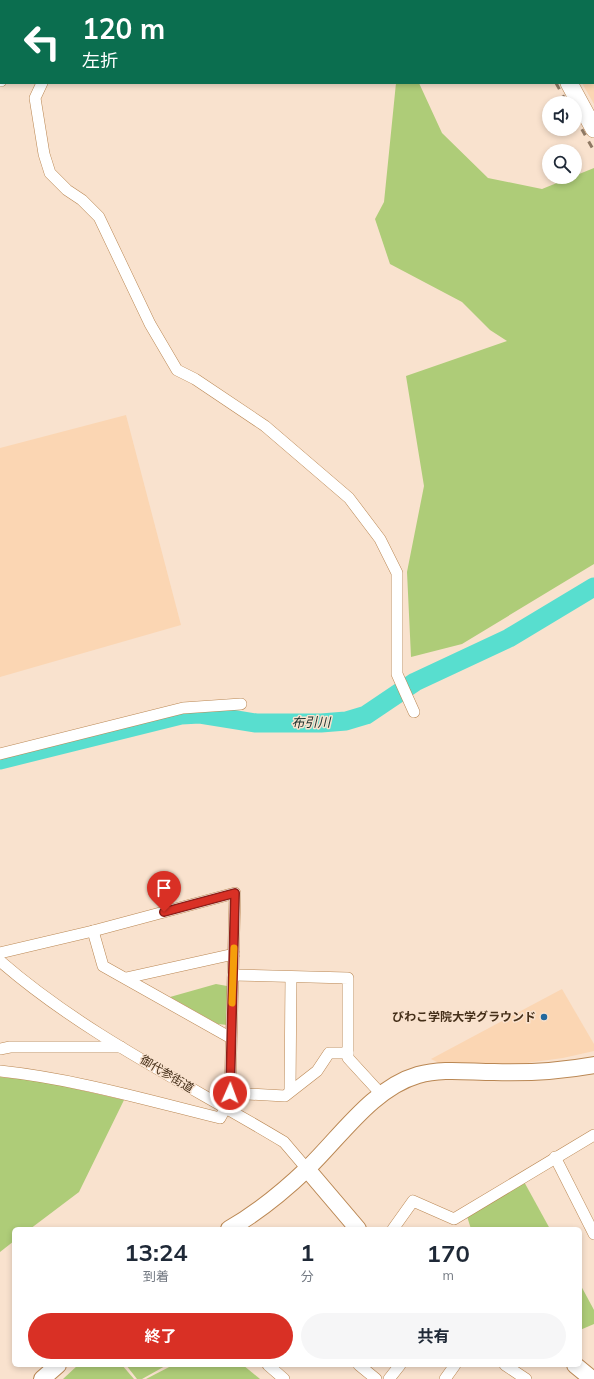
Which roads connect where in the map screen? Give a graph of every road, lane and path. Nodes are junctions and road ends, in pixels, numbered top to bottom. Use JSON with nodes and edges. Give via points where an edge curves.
{"nodes":[{"id":1,"x":42,"y":84,"type":"edge"},
{"id":2,"x":570,"y":84,"type":"edge"},
{"id":3,"x":594,"y":129,"type":"edge"},
{"id":4,"x":241,"y":704,"type":"dead end"},
{"id":5,"x":414,"y":712,"type":"dead end"},
{"id":6,"x":0,"y":754,"type":"edge"},
{"id":7,"x":92,"y":931,"type":"junction"},
{"id":8,"x":0,"y":953,"type":"edge"},
{"id":9,"x":234,"y":954,"type":"junction"},
{"id":10,"x":0,"y":961,"type":"edge"},
{"id":11,"x":233,"y":975,"type":"junction"},
{"id":12,"x":291,"y":977,"type":"junction"},
{"id":13,"x":126,"y":978,"type":"junction"},
{"id":14,"x":232,"y":1038,"type":"junction"},
{"id":15,"x":121,"y":1047,"type":"junction"},
{"id":16,"x":0,"y":1049,"type":"edge"},
{"id":17,"x":348,"y":1053,"type":"junction"},
{"id":18,"x":594,"y":1065,"type":"edge"},
{"id":19,"x":0,"y":1071,"type":"edge"},
{"id":20,"x":290,"y":1091,"type":"junction"},
{"id":21,"x":230,"y":1093,"type":"junction"},
{"id":22,"x":381,"y":1094,"type":"junction"},
{"id":23,"x":225,"y":1109,"type":"junction"},
{"id":24,"x":594,"y":1135,"type":"edge"},
{"id":25,"x":555,"y":1157,"type":"junction"},
{"id":26,"x":307,"y":1169,"type":"junction"},
{"id":27,"x":231,"y":1227,"type":"edge"},
{"id":28,"x":356,"y":1227,"type":"edge"},
{"id":29,"x":394,"y":1227,"type":"edge"},
{"id":30,"x":594,"y":1234,"type":"edge"},
{"id":31,"x":56,"y":1367,"type":"edge"},
{"id":32,"x":270,"y":1367,"type":"edge"},
{"id":33,"x":361,"y":1367,"type":"edge"},
{"id":34,"x":398,"y":1367,"type":"edge"},
{"id":35,"x":454,"y":1367,"type":"edge"},
{"id":36,"x":508,"y":1367,"type":"edge"},
{"id":37,"x":577,"y":1367,"type":"edge"},
{"id":38,"x":42,"y":1379,"type":"edge"},
{"id":39,"x":284,"y":1379,"type":"edge"},
{"id":40,"x":376,"y":1379,"type":"edge"},
{"id":41,"x":389,"y":1379,"type":"edge"},
{"id":42,"x":445,"y":1379,"type":"edge"},
{"id":43,"x":526,"y":1379,"type":"edge"},
{"id":44,"x":592,"y":1379,"type":"edge"}],
"edges":[{"from":1,"to":5,"type":"street","via":[[35,98],[44,154],[50,173],[99,217],[150,324],[177,370],[265,426],[349,498],[380,539],[397,573],[397,674]]},
{"from":2,"to":3,"type":"main road"},
{"from":4,"to":6,"type":"street","via":[[183,708]]},
{"from":7,"to":8,"type":"street"},
{"from":7,"to":9,"type":"street","via":[[235,893]]},
{"from":7,"to":13,"type":"street","via":[[103,966]]},
{"from":9,"to":11,"type":"street"},
{"from":9,"to":13,"type":"street"},
{"from":10,"to":15,"type":"street","name":"御代参街道","via":[[44,998]]},
{"from":11,"to":12,"type":"street"},
{"from":11,"to":14,"type":"street"},
{"from":12,"to":17,"type":"street","via":[[348,978]]},
{"from":12,"to":20,"type":"street"},
{"from":13,"to":14,"type":"street"},
{"from":14,"to":21,"type":"street"},
{"from":15,"to":16,"type":"street"},
{"from":15,"to":23,"type":"street","name":"御代参街道"},
{"from":17,"to":20,"type":"street","via":[[329,1053],[317,1070]]},
{"from":17,"to":22,"type":"street","via":[[348,1058]]},
{"from":18,"to":22,"type":"street","via":[[549,1071],[443,1071],[399,1082]]},
{"from":19,"to":23,"type":"street","via":[[44,1076],[106,1089],[220,1118]]},
{"from":20,"to":21,"type":"street","via":[[285,1096]]},
{"from":21,"to":23,"type":"street"},
{"from":22,"to":26,"type":"street"},
{"from":23,"to":26,"type":"street","name":"御代参街道","via":[[284,1142]]},
{"from":24,"to":25,"type":"street"},
{"from":25,"to":29,"type":"street","via":[[454,1219],[413,1201]]},
{"from":25,"to":30,"type":"street"},
{"from":26,"to":27,"type":"street","via":[[262,1207]]},
{"from":26,"to":28,"type":"street","name":"御代参街道"},
{"from":31,"to":38,"type":"street"},
{"from":32,"to":39,"type":"street"},
{"from":33,"to":40,"type":"street"},
{"from":34,"to":41,"type":"street"},
{"from":35,"to":42,"type":"street"},
{"from":36,"to":43,"type":"street"},
{"from":37,"to":44,"type":"street"}]}
